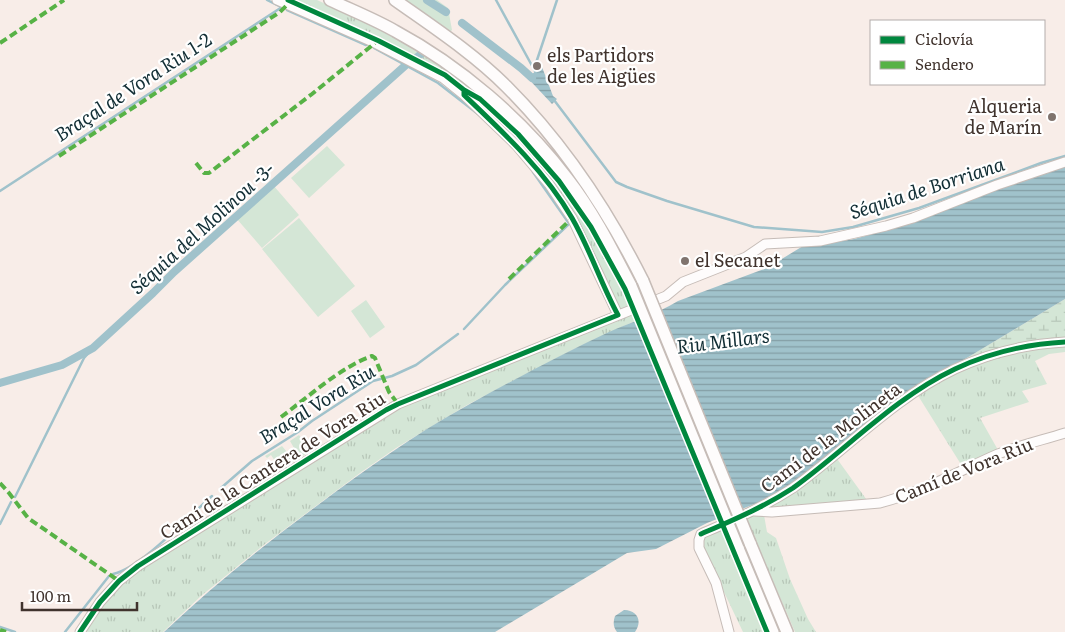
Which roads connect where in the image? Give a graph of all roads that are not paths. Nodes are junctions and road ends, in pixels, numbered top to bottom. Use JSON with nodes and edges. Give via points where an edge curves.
{"nodes":[{"id":1,"x":277,"y":0,"type":"edge"},
{"id":2,"x":330,"y":0,"type":"edge"},
{"id":3,"x":395,"y":0,"type":"edge"},
{"id":4,"x":1065,"y":162,"type":"edge"},
{"id":5,"x":618,"y":315,"type":"junction"},
{"id":6,"x":1065,"y":342,"type":"edge"},
{"id":7,"x":1065,"y":433,"type":"edge"},
{"id":8,"x":754,"y":511,"type":"junction"},
{"id":9,"x":80,"y":632,"type":"edge"},
{"id":10,"x":728,"y":632,"type":"edge"},
{"id":11,"x":773,"y":632,"type":"edge"},
{"id":12,"x":787,"y":632,"type":"edge"}],
"edges":[{"from":1,"to":5,"type":"street","via":[[375,43],[443,78],[464,96],[516,145],[558,198],[572,218]]},
{"from":2,"to":11,"type":"main road","bridge":true,"via":[[394,30],[452,67],[496,102],[567,178],[598,224],[631,286]]},
{"from":3,"to":12,"type":"main road","bridge":true,"via":[[506,85],[581,173],[611,219],[642,281]]},
{"from":4,"to":5,"type":"street","name":"Camí de la Cantera de Vora Riu","via":[[886,226],[820,241],[765,244],[746,257],[683,282],[666,296]]},
{"from":5,"to":9,"type":"street","name":"Camí de la Cantera de Vora Riu","via":[[386,410],[138,566],[100,602]]},
{"from":6,"to":8,"type":"street","name":"Camí de la Molineta","via":[[1014,349],[953,370],[906,399],[791,488]]},
{"from":7,"to":8,"type":"street","name":"Camí de Vora Riu","via":[[1001,453],[898,499]]},
{"from":8,"to":10,"type":"street","name":"Camí de Vora Riu","via":[[701,534],[699,540],[699,548],[716,582]]}]}
